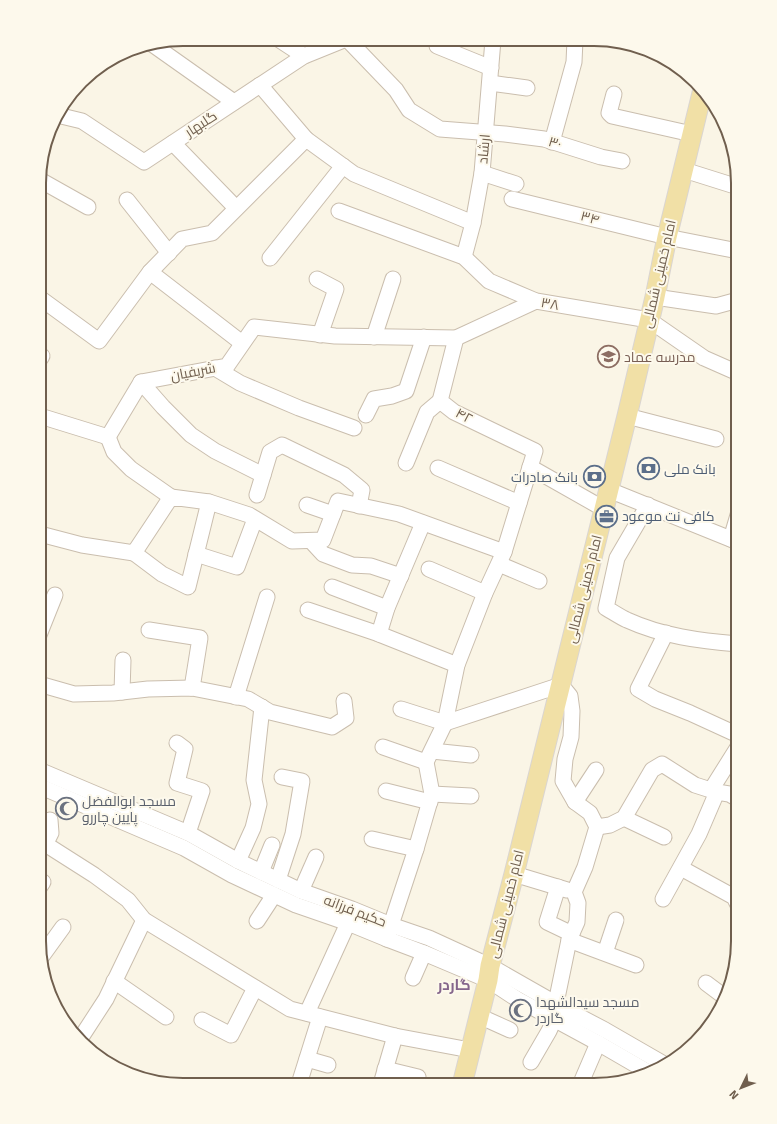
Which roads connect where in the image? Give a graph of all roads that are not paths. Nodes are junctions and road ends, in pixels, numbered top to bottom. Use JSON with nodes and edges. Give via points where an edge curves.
{"nodes":[{"id":1,"x":289,"y":46,"type":"edge"},
{"id":2,"x":330,"y":46,"type":"edge"},
{"id":3,"x":352,"y":46,"type":"edge"},
{"id":4,"x":437,"y":46,"type":"dead end"},
{"id":5,"x":492,"y":46,"type":"edge"},
{"id":6,"x":575,"y":46,"type":"edge"},
{"id":7,"x":158,"y":48,"type":"edge"},
{"id":8,"x":304,"y":56,"type":"junction"},
{"id":9,"x":490,"y":76,"type":"junction"},
{"id":10,"x":260,"y":85,"type":"junction"},
{"id":11,"x":526,"y":88,"type":"dead end"},
{"id":12,"x":614,"y":94,"type":"dead end"},
{"id":13,"x":701,"y":98,"type":"edge"},
{"id":14,"x":234,"y":102,"type":"junction"},
{"id":15,"x":63,"y":116,"type":"edge"},
{"id":16,"x":486,"y":133,"type":"junction"},
{"id":17,"x":692,"y":134,"type":"junction"},
{"id":18,"x":306,"y":139,"type":"junction"},
{"id":19,"x":552,"y":142,"type":"junction"},
{"id":20,"x":173,"y":143,"type":"junction"},
{"id":21,"x":622,"y":161,"type":"dead end"},
{"id":22,"x":343,"y":166,"type":"junction"},
{"id":23,"x":684,"y":170,"type":"junction"},
{"id":24,"x":482,"y":174,"type":"junction"},
{"id":25,"x":46,"y":183,"type":"edge"},
{"id":26,"x":516,"y":184,"type":"dead end"},
{"id":27,"x":731,"y":185,"type":"edge"},
{"id":28,"x":512,"y":199,"type":"dead end"},
{"id":29,"x":127,"y":200,"type":"dead end"},
{"id":30,"x":88,"y":207,"type":"dead end"},
{"id":31,"x":236,"y":208,"type":"junction"},
{"id":32,"x":339,"y":211,"type":"dead end"},
{"id":33,"x":473,"y":223,"type":"junction"},
{"id":34,"x":667,"y":237,"type":"junction"},
{"id":35,"x":731,"y":250,"type":"edge"},
{"id":36,"x":169,"y":253,"type":"junction"},
{"id":37,"x":464,"y":257,"type":"junction"},
{"id":38,"x":270,"y":258,"type":"dead end"},
{"id":39,"x":150,"y":272,"type":"junction"},
{"id":40,"x":317,"y":279,"type":"dead end"},
{"id":41,"x":393,"y":279,"type":"dead end"},
{"id":42,"x":655,"y":297,"type":"junction"},
{"id":43,"x":536,"y":301,"type":"junction"},
{"id":44,"x":46,"y":302,"type":"edge"},
{"id":45,"x":731,"y":302,"type":"edge"},
{"id":46,"x":649,"y":320,"type":"junction"},
{"id":47,"x":320,"y":335,"type":"junction"},
{"id":48,"x":374,"y":337,"type":"junction"},
{"id":49,"x":424,"y":337,"type":"junction"},
{"id":50,"x":456,"y":338,"type":"junction"},
{"id":51,"x":242,"y":344,"type":"junction"},
{"id":52,"x":214,"y":368,"type":"junction"},
{"id":53,"x":731,"y":369,"type":"edge"},
{"id":54,"x":141,"y":382,"type":"junction"},
{"id":55,"x":440,"y":401,"type":"junction"},
{"id":56,"x":366,"y":415,"type":"dead end"},
{"id":57,"x":627,"y":416,"type":"junction"},
{"id":58,"x":46,"y":418,"type":"edge"},
{"id":59,"x":354,"y":428,"type":"dead end"},
{"id":60,"x":108,"y":437,"type":"junction"},
{"id":61,"x":716,"y":439,"type":"dead end"},
{"id":62,"x":404,"y":454,"type":"dead end"},
{"id":63,"x":530,"y":467,"type":"junction"},
{"id":64,"x":438,"y":468,"type":"dead end"},
{"id":65,"x":263,"y":475,"type":"junction"},
{"id":66,"x":609,"y":490,"type":"junction"},
{"id":67,"x":257,"y":495,"type":"dead end"},
{"id":68,"x":171,"y":497,"type":"junction"},
{"id":69,"x":209,"y":502,"type":"junction"},
{"id":70,"x":519,"y":503,"type":"junction"},
{"id":71,"x":307,"y":505,"type":"dead end"},
{"id":72,"x":648,"y":505,"type":"junction"},
{"id":73,"x":359,"y":506,"type":"junction"},
{"id":74,"x":604,"y":509,"type":"junction"},
{"id":75,"x":334,"y":514,"type":"junction"},
{"id":76,"x":255,"y":519,"type":"junction"},
{"id":77,"x":423,"y":523,"type":"junction"},
{"id":78,"x":46,"y":536,"type":"edge"},
{"id":79,"x":731,"y":539,"type":"edge"},
{"id":80,"x":311,"y":541,"type":"junction"},
{"id":81,"x":134,"y":553,"type":"junction"},
{"id":82,"x":196,"y":554,"type":"junction"},
{"id":83,"x":501,"y":558,"type":"junction"},
{"id":84,"x":429,"y":569,"type":"dead end"},
{"id":85,"x":401,"y":576,"type":"junction"},
{"id":86,"x":538,"y":581,"type":"dead end"},
{"id":87,"x":332,"y":587,"type":"dead end"},
{"id":88,"x":485,"y":593,"type":"junction"},
{"id":89,"x":55,"y":595,"type":"dead end"},
{"id":90,"x":267,"y":597,"type":"dead end"},
{"id":91,"x":388,"y":608,"type":"junction"},
{"id":92,"x":308,"y":610,"type":"dead end"},
{"id":93,"x":46,"y":619,"type":"edge"},
{"id":94,"x":149,"y":630,"type":"dead end"},
{"id":95,"x":666,"y":633,"type":"junction"},
{"id":96,"x":379,"y":634,"type":"junction"},
{"id":97,"x":731,"y":643,"type":"edge"},
{"id":98,"x":123,"y":660,"type":"dead end"},
{"id":99,"x":458,"y":665,"type":"junction"},
{"id":100,"x":560,"y":685,"type":"junction"},
{"id":101,"x":46,"y":686,"type":"edge"},
{"id":102,"x":192,"y":688,"type":"junction"},
{"id":103,"x":122,"y":692,"type":"junction"},
{"id":104,"x":236,"y":697,"type":"junction"},
{"id":105,"x":344,"y":701,"type":"dead end"},
{"id":106,"x":262,"y":707,"type":"junction"},
{"id":107,"x":401,"y":709,"type":"dead end"},
{"id":108,"x":445,"y":723,"type":"junction"},
{"id":109,"x":731,"y":732,"type":"edge"},
{"id":110,"x":177,"y":743,"type":"dead end"},
{"id":111,"x":382,"y":747,"type":"dead end"},
{"id":112,"x":471,"y":755,"type":"dead end"},
{"id":113,"x":429,"y":756,"type":"junction"},
{"id":114,"x":731,"y":760,"type":"edge"},
{"id":115,"x":596,"y":770,"type":"dead end"},
{"id":116,"x":46,"y":773,"type":"edge"},
{"id":117,"x":282,"y":777,"type":"dead end"},
{"id":118,"x":46,"y":789,"type":"edge"},
{"id":119,"x":386,"y":791,"type":"dead end"},
{"id":120,"x":714,"y":791,"type":"junction"},
{"id":121,"x":731,"y":795,"type":"edge"},
{"id":122,"x":471,"y":796,"type":"dead end"},
{"id":123,"x":431,"y":798,"type":"junction"},
{"id":124,"x":575,"y":802,"type":"junction"},
{"id":125,"x":624,"y":818,"type":"junction"},
{"id":126,"x":50,"y":820,"type":"dead end"},
{"id":127,"x":597,"y":827,"type":"junction"},
{"id":128,"x":188,"y":833,"type":"junction"},
{"id":129,"x":664,"y":837,"type":"dead end"},
{"id":130,"x":46,"y":839,"type":"edge"},
{"id":131,"x":372,"y":839,"type":"dead end"},
{"id":132,"x":46,"y":845,"type":"edge"},
{"id":133,"x":272,"y":845,"type":"dead end"},
{"id":134,"x":416,"y":849,"type":"junction"},
{"id":135,"x":316,"y":857,"type":"dead end"},
{"id":136,"x":238,"y":861,"type":"junction"},
{"id":137,"x":681,"y":868,"type":"junction"},
{"id":138,"x":261,"y":872,"type":"junction"},
{"id":139,"x":514,"y":874,"type":"junction"},
{"id":140,"x":558,"y":887,"type":"junction"},
{"id":141,"x":276,"y":888,"type":"junction"},
{"id":142,"x":301,"y":891,"type":"junction"},
{"id":143,"x":574,"y":892,"type":"junction"},
{"id":144,"x":731,"y":896,"type":"edge"},
{"id":145,"x":663,"y":899,"type":"dead end"},
{"id":146,"x":144,"y":920,"type":"junction"},
{"id":147,"x":616,"y":920,"type":"dead end"},
{"id":148,"x":257,"y":921,"type":"dead end"},
{"id":149,"x":348,"y":923,"type":"junction"},
{"id":150,"x":391,"y":925,"type":"junction"},
{"id":151,"x":63,"y":927,"type":"dead end"},
{"id":152,"x":571,"y":937,"type":"junction"},
{"id":153,"x":387,"y":939,"type":"junction"},
{"id":154,"x":46,"y":950,"type":"edge"},
{"id":155,"x":424,"y":953,"type":"junction"},
{"id":156,"x":605,"y":954,"type":"junction"},
{"id":157,"x":636,"y":965,"type":"dead end"},
{"id":158,"x":489,"y":973,"type":"junction"},
{"id":159,"x":413,"y":978,"type":"dead end"},
{"id":160,"x":114,"y":981,"type":"junction"},
{"id":161,"x":706,"y":983,"type":"dead end"},
{"id":162,"x":255,"y":988,"type":"junction"},
{"id":163,"x":720,"y":994,"type":"edge"},
{"id":164,"x":556,"y":1004,"type":"junction"},
{"id":165,"x":314,"y":1015,"type":"junction"},
{"id":166,"x":479,"y":1016,"type":"junction"},
{"id":167,"x":166,"y":1017,"type":"dead end"},
{"id":168,"x":202,"y":1020,"type":"dead end"},
{"id":169,"x":554,"y":1020,"type":"junction"},
{"id":170,"x":510,"y":1030,"type":"dead end"},
{"id":171,"x":83,"y":1034,"type":"edge"},
{"id":172,"x":394,"y":1036,"type":"junction"},
{"id":173,"x":598,"y":1043,"type":"junction"},
{"id":174,"x":470,"y":1050,"type":"junction"},
{"id":175,"x":307,"y":1059,"type":"junction"},
{"id":176,"x":659,"y":1061,"type":"edge"},
{"id":177,"x":531,"y":1062,"type":"dead end"},
{"id":178,"x":328,"y":1065,"type":"dead end"},
{"id":179,"x":385,"y":1069,"type":"junction"},
{"id":180,"x":643,"y":1069,"type":"edge"},
{"id":181,"x":418,"y":1077,"type":"dead end"},
{"id":182,"x":302,"y":1078,"type":"edge"},
{"id":183,"x":383,"y":1078,"type":"edge"},
{"id":184,"x":464,"y":1078,"type":"edge"},
{"id":185,"x":583,"y":1078,"type":"edge"}],
"edges":[{"from":1,"to":8,"type":"street"},
{"from":2,"to":8,"type":"street","name":"گلبهار"},
{"from":3,"to":16,"type":"street","name":"۳۰","via":[[396,90],[409,110],[440,129]]},
{"from":4,"to":9,"type":"street"},
{"from":5,"to":9,"type":"street","name":"ارشاد"},
{"from":6,"to":19,"type":"street","via":[[574,62]]},
{"from":7,"to":14,"type":"street"},
{"from":8,"to":10,"type":"street","name":"گلبهار"},
{"from":9,"to":11,"type":"street"},
{"from":9,"to":16,"type":"street","name":"ارشاد"},
{"from":10,"to":14,"type":"street","name":"گلبهار"},
{"from":10,"to":18,"type":"street"},
{"from":12,"to":17,"type":"street","via":[[609,113],[612,116]]},
{"from":13,"to":17,"type":"main road","name":"امام خمینی شمالی"},
{"from":14,"to":20,"type":"street","name":"گلبهار"},
{"from":15,"to":20,"type":"street","name":"گلبهار","via":[[82,120],[144,162]]},
{"from":16,"to":19,"type":"street","name":"۳۰"},
{"from":16,"to":24,"type":"street","name":"ارشاد"},
{"from":17,"to":23,"type":"main road","name":"امام خمینی شمالی"},
{"from":18,"to":22,"type":"street"},
{"from":18,"to":31,"type":"street"},
{"from":19,"to":21,"type":"street","name":"۳۰"},
{"from":20,"to":31,"type":"street"},
{"from":22,"to":33,"type":"street","via":[[354,174]]},
{"from":22,"to":38,"type":"street"},
{"from":23,"to":27,"type":"street"},
{"from":23,"to":34,"type":"main road","name":"امام خمینی شمالی"},
{"from":24,"to":26,"type":"street"},
{"from":24,"to":33,"type":"street","name":"ارشاد"},
{"from":25,"to":30,"type":"street"},
{"from":28,"to":34,"type":"street","name":"۳۴"},
{"from":29,"to":36,"type":"street"},
{"from":31,"to":36,"type":"street","via":[[212,233],[182,239]]},
{"from":32,"to":37,"type":"street"},
{"from":33,"to":37,"type":"street","name":"ارشاد"},
{"from":34,"to":35,"type":"street","name":"۳۴"},
{"from":34,"to":42,"type":"main road","name":"امام خمینی شمالی"},
{"from":36,"to":39,"type":"street"},
{"from":37,"to":43,"type":"street","name":"۳۸","via":[[489,280]]},
{"from":39,"to":44,"type":"street","via":[[99,341]]},
{"from":39,"to":51,"type":"street"},
{"from":40,"to":47,"type":"street","via":[[336,289]]},
{"from":41,"to":48,"type":"street"},
{"from":42,"to":45,"type":"street","via":[[716,306]]},
{"from":42,"to":46,"type":"main road","name":"امام خمینی شمالی"},
{"from":43,"to":46,"type":"street","name":"۳۸"},
{"from":43,"to":50,"type":"street"},
{"from":46,"to":53,"type":"street","via":[[704,358]]},
{"from":46,"to":57,"type":"main road","name":"امام خمینی شمالی"},
{"from":47,"to":48,"type":"street","name":"شریفیان"},
{"from":47,"to":51,"type":"street","name":"شریفیان","via":[[254,326]]},
{"from":48,"to":49,"type":"street","name":"شریفیان"},
{"from":49,"to":50,"type":"street","name":"شریفیان"},
{"from":49,"to":56,"type":"street","via":[[406,390],[374,399]]},
{"from":50,"to":55,"type":"street","name":"۴۲"},
{"from":51,"to":52,"type":"street","name":"شریفیان","via":[[227,366]]},
{"from":52,"to":54,"type":"street","name":"شریفیان"},
{"from":52,"to":59,"type":"street","via":[[240,383],[298,408]]},
{"from":54,"to":60,"type":"street"},
{"from":54,"to":65,"type":"street","via":[[191,435],[215,451]]},
{"from":55,"to":62,"type":"street","via":[[426,412]]},
{"from":55,"to":63,"type":"street","name":"۴۲","via":[[454,412],[535,451]]},
{"from":57,"to":61,"type":"street"},
{"from":57,"to":66,"type":"main road","name":"امام خمینی شمالی"},
{"from":58,"to":60,"type":"street"},
{"from":60,"to":68,"type":"street","via":[[114,452],[131,469]]},
{"from":63,"to":70,"type":"street"},
{"from":63,"to":74,"type":"street"},
{"from":64,"to":70,"type":"street"},
{"from":65,"to":67,"type":"street"},
{"from":65,"to":73,"type":"street","via":[[270,452],[282,445],[344,475],[362,490]]},
{"from":66,"to":72,"type":"street"},
{"from":66,"to":74,"type":"main road","name":"امام خمینی شمالی"},
{"from":68,"to":69,"type":"street"},
{"from":68,"to":81,"type":"street"},
{"from":69,"to":76,"type":"street"},
{"from":69,"to":82,"type":"street"},
{"from":70,"to":83,"type":"street"},
{"from":71,"to":75,"type":"street"},
{"from":72,"to":79,"type":"street"},
{"from":72,"to":95,"type":"street","via":[[617,558],[606,608],[626,620]]},
{"from":73,"to":75,"type":"street","via":[[338,501]]},
{"from":73,"to":77,"type":"street","via":[[398,514]]},
{"from":74,"to":100,"type":"main road","name":"امام خمینی شمالی"},
{"from":75,"to":80,"type":"street","via":[[323,540]]},
{"from":76,"to":80,"type":"street","via":[[292,541]]},
{"from":76,"to":82,"type":"street","via":[[237,566]]},
{"from":77,"to":83,"type":"street"},
{"from":77,"to":85,"type":"street"},
{"from":78,"to":81,"type":"street","via":[[82,545]]},
{"from":80,"to":85,"type":"street","via":[[323,554],[352,565],[371,566]]},
{"from":81,"to":82,"type":"street","via":[[162,574],[188,587]]},
{"from":83,"to":86,"type":"street"},
{"from":83,"to":88,"type":"street"},
{"from":84,"to":88,"type":"street"},
{"from":85,"to":91,"type":"street"},
{"from":87,"to":91,"type":"street"},
{"from":88,"to":99,"type":"street"},
{"from":89,"to":93,"type":"street"},
{"from":90,"to":104,"type":"street"},
{"from":91,"to":96,"type":"street"},
{"from":92,"to":96,"type":"street"},
{"from":94,"to":102,"type":"street","via":[[200,638]]},
{"from":95,"to":97,"type":"street"},
{"from":95,"to":109,"type":"street","via":[[638,689]]},
{"from":96,"to":99,"type":"street"},
{"from":98,"to":103,"type":"street"},
{"from":99,"to":108,"type":"street"},
{"from":100,"to":108,"type":"street"},
{"from":100,"to":124,"type":"street","via":[[570,696],[572,711],[571,737],[563,781]]},
{"from":100,"to":139,"type":"main road","name":"امام خمینی شمالی"},
{"from":101,"to":103,"type":"street","via":[[74,694]]},
{"from":102,"to":103,"type":"street"},
{"from":102,"to":104,"type":"street"},
{"from":104,"to":106,"type":"street","via":[[248,699]]},
{"from":105,"to":106,"type":"street","via":[[346,718],[332,727],[270,712]]},
{"from":106,"to":136,"type":"street","via":[[254,780],[259,804],[253,828]]},
{"from":107,"to":108,"type":"street"},
{"from":108,"to":113,"type":"street"},
{"from":110,"to":128,"type":"street","via":[[185,749],[177,783],[202,791]]},
{"from":111,"to":113,"type":"street"},
{"from":112,"to":113,"type":"street"},
{"from":113,"to":123,"type":"street"},
{"from":114,"to":120,"type":"street"},
{"from":115,"to":124,"type":"street"},
{"from":116,"to":128,"type":"street","name":"حکیم فرزانه"},
{"from":117,"to":141,"type":"street","via":[[302,781],[294,834]]},
{"from":118,"to":141,"type":"street","name":"حکیم فرزانه","via":[[184,848],[232,875]]},
{"from":119,"to":123,"type":"street"},
{"from":120,"to":121,"type":"street"},
{"from":120,"to":125,"type":"street","via":[[695,785],[662,764],[652,770]]},
{"from":120,"to":137,"type":"street","via":[[699,834]]},
{"from":122,"to":123,"type":"street"},
{"from":123,"to":134,"type":"street"},
{"from":124,"to":127,"type":"street","via":[[590,813]]},
{"from":125,"to":127,"type":"street","via":[[610,825]]},
{"from":125,"to":129,"type":"street"},
{"from":126,"to":130,"type":"street","via":[[51,833]]},
{"from":127,"to":143,"type":"street","via":[[585,867]]},
{"from":128,"to":136,"type":"street","name":"حکیم فرزانه"},
{"from":131,"to":134,"type":"street"},
{"from":132,"to":146,"type":"street","via":[[128,900]]},
{"from":133,"to":138,"type":"street"},
{"from":134,"to":150,"type":"street"},
{"from":135,"to":142,"type":"street"},
{"from":136,"to":138,"type":"street","name":"حکیم فرزانه"},
{"from":137,"to":144,"type":"street"},
{"from":137,"to":145,"type":"street"},
{"from":138,"to":141,"type":"street","name":"حکیم فرزانه"},
{"from":139,"to":140,"type":"street"},
{"from":139,"to":158,"type":"main road","name":"امام خمینی شمالی"},
{"from":140,"to":143,"type":"street"},
{"from":140,"to":152,"type":"street","via":[[547,922]]},
{"from":141,"to":142,"type":"street","name":"حکیم فرزانه"},
{"from":141,"to":148,"type":"street"},
{"from":141,"to":149,"type":"street","name":"حکیم فرزانه","via":[[296,905]]},
{"from":142,"to":150,"type":"street","name":"حکیم فرزانه"},
{"from":143,"to":152,"type":"street","via":[[578,903],[577,922]]},
{"from":146,"to":160,"type":"street"},
{"from":146,"to":162,"type":"street"},
{"from":147,"to":156,"type":"street"},
{"from":149,"to":153,"type":"street","name":"حکیم فرزانه"},
{"from":149,"to":165,"type":"street"},
{"from":150,"to":153,"type":"street"},
{"from":150,"to":158,"type":"street","name":"حکیم فرزانه","via":[[429,938]]},
{"from":151,"to":154,"type":"street"},
{"from":152,"to":156,"type":"street"},
{"from":152,"to":164,"type":"street"},
{"from":153,"to":155,"type":"street","name":"حکیم فرزانه"},
{"from":155,"to":158,"type":"street","name":"حکیم فرزانه"},
{"from":155,"to":159,"type":"street"},
{"from":156,"to":157,"type":"street"},
{"from":158,"to":164,"type":"street","name":"حکیم فرزانه"},
{"from":158,"to":166,"type":"main road","name":"امام خمینی شمالی"},
{"from":158,"to":169,"type":"street","name":"حکیم فرزانه","via":[[517,999]]},
{"from":160,"to":167,"type":"street"},
{"from":160,"to":171,"type":"street"},
{"from":161,"to":163,"type":"street"},
{"from":162,"to":165,"type":"street","via":[[290,1009]]},
{"from":162,"to":168,"type":"street","via":[[231,1034]]},
{"from":164,"to":169,"type":"street"},
{"from":164,"to":176,"type":"street","name":"حکیم فرزانه"},
{"from":165,"to":172,"type":"street"},
{"from":165,"to":175,"type":"street"},
{"from":166,"to":170,"type":"street"},
{"from":166,"to":174,"type":"main road","name":"امام خمینی شمالی"},
{"from":169,"to":173,"type":"street","name":"حکیم فرزانه"},
{"from":169,"to":177,"type":"street"},
{"from":172,"to":174,"type":"street"},
{"from":172,"to":179,"type":"street"},
{"from":173,"to":180,"type":"street","name":"حکیم فرزانه"},
{"from":173,"to":185,"type":"street"},
{"from":174,"to":184,"type":"main road","name":"امام خمینی شمالی"},
{"from":175,"to":178,"type":"street"},
{"from":175,"to":182,"type":"street"},
{"from":179,"to":181,"type":"street"},
{"from":179,"to":183,"type":"street"}]}
